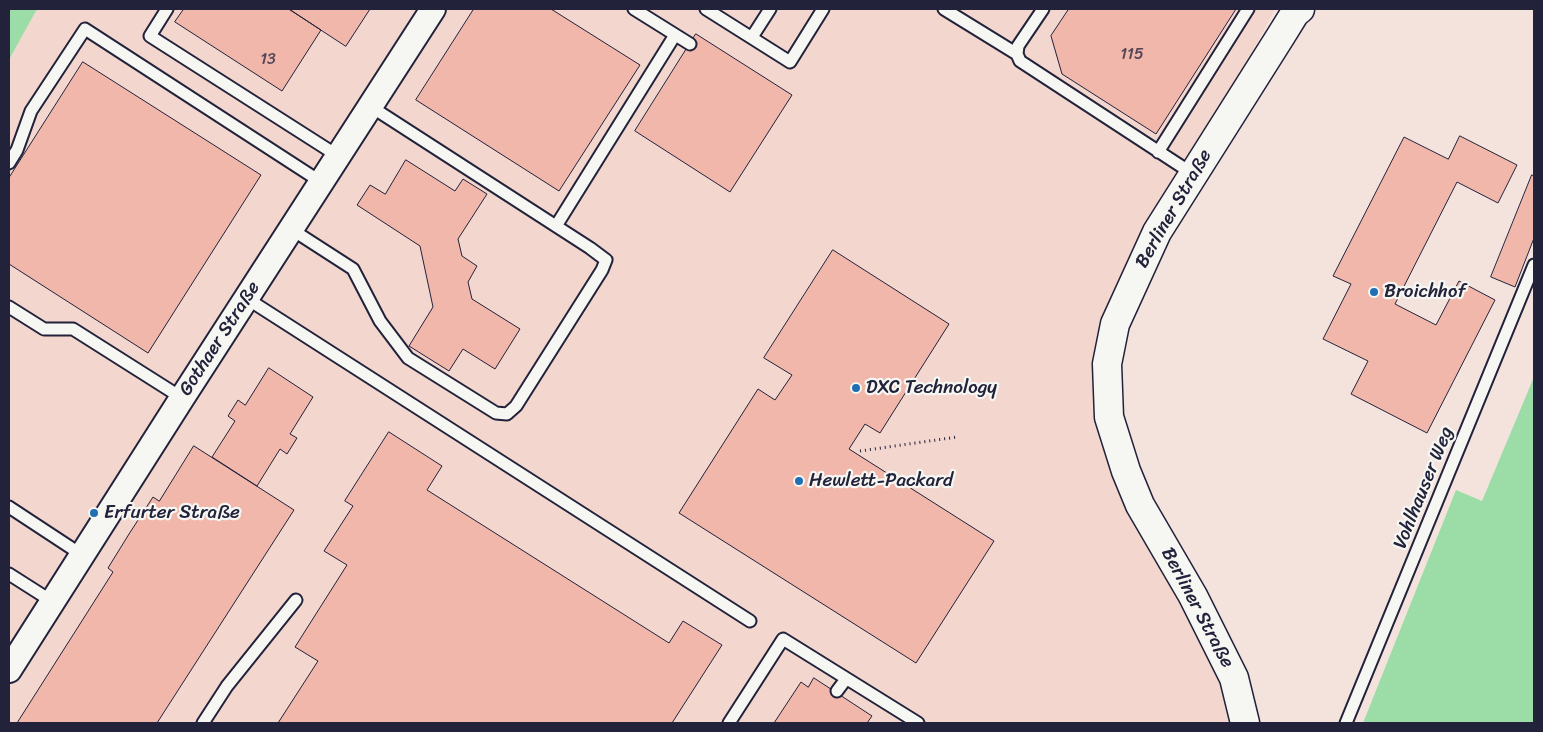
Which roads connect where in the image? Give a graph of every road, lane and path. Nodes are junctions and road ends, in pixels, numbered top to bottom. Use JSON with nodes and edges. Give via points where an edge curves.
{"nodes":[{"id":1,"x":167,"y":9,"type":"edge"},
{"id":2,"x":433,"y":9,"type":"edge"},
{"id":3,"x":634,"y":9,"type":"edge"},
{"id":4,"x":706,"y":9,"type":"edge"},
{"id":5,"x":770,"y":9,"type":"edge"},
{"id":6,"x":823,"y":9,"type":"edge"},
{"id":7,"x":944,"y":9,"type":"edge"},
{"id":8,"x":1043,"y":9,"type":"edge"},
{"id":9,"x":1248,"y":9,"type":"edge"},
{"id":10,"x":1297,"y":10,"type":"edge"},
{"id":11,"x":675,"y":35,"type":"junction"},
{"id":12,"x":752,"y":38,"type":"junction"},
{"id":13,"x":690,"y":44,"type":"dead end"},
{"id":14,"x":1017,"y":54,"type":"junction"},
{"id":15,"x":370,"y":106,"type":"junction"},
{"id":16,"x":1158,"y":152,"type":"junction"},
{"id":17,"x":338,"y":156,"type":"junction"},
{"id":18,"x":9,"y":163,"type":"edge"},
{"id":19,"x":1193,"y":174,"type":"junction"},
{"id":20,"x":322,"y":182,"type":"junction"},
{"id":21,"x":556,"y":226,"type":"junction"},
{"id":22,"x":291,"y":228,"type":"junction"},
{"id":23,"x":1534,"y":265,"type":"edge"},
{"id":24,"x":246,"y":298,"type":"junction"},
{"id":25,"x":9,"y":306,"type":"edge"},
{"id":26,"x":182,"y":398,"type":"junction"},
{"id":27,"x":957,"y":437,"type":"dead end"},
{"id":28,"x":860,"y":451,"type":"dead end"},
{"id":29,"x":9,"y":507,"type":"edge"},
{"id":30,"x":82,"y":554,"type":"junction"},
{"id":31,"x":9,"y":574,"type":"edge"},
{"id":32,"x":296,"y":600,"type":"dead end"},
{"id":33,"x":52,"y":602,"type":"junction"},
{"id":34,"x":750,"y":621,"type":"dead end"},
{"id":35,"x":9,"y":670,"type":"edge"},
{"id":36,"x":846,"y":679,"type":"junction"},
{"id":37,"x":837,"y":690,"type":"dead end"},
{"id":38,"x":203,"y":723,"type":"edge"},
{"id":39,"x":729,"y":723,"type":"edge"},
{"id":40,"x":918,"y":723,"type":"edge"},
{"id":41,"x":1245,"y":723,"type":"edge"},
{"id":42,"x":1346,"y":723,"type":"edge"}],
"edges":[{"from":1,"to":17,"type":"lane","via":[[150,36]]},
{"from":2,"to":15,"type":"street","name":"Gothaer Straße"},
{"from":3,"to":11,"type":"lane"},
{"from":4,"to":12,"type":"lane"},
{"from":5,"to":12,"type":"lane"},
{"from":6,"to":12,"type":"lane","via":[[790,62]]},
{"from":7,"to":14,"type":"lane"},
{"from":8,"to":14,"type":"lane","via":[[1018,46]]},
{"from":9,"to":16,"type":"lane"},
{"from":10,"to":19,"type":"street","name":"Berliner Straße"},
{"from":11,"to":13,"type":"lane"},
{"from":11,"to":21,"type":"lane"},
{"from":14,"to":16,"type":"lane","via":[[1025,65]]},
{"from":15,"to":17,"type":"street","name":"Gothaer Straße"},
{"from":15,"to":21,"type":"lane"},
{"from":16,"to":19,"type":"lane"},
{"from":17,"to":20,"type":"street","name":"Gothaer Straße"},
{"from":18,"to":20,"type":"lane","via":[[31,111],[85,29]]},
{"from":19,"to":41,"type":"street","name":"Berliner Straße","via":[[1157,232],[1115,324],[1108,364],[1109,417],[1140,505],[1193,596],[1234,678]]},
{"from":20,"to":22,"type":"street","name":"Gothaer Straße"},
{"from":21,"to":22,"type":"lane","via":[[606,260],[516,406],[507,414],[496,413],[408,358],[380,321],[354,269]]},
{"from":22,"to":24,"type":"street","name":"Gothaer Straße"},
{"from":23,"to":42,"type":"lane","name":"Vohlhauser Weg"},
{"from":24,"to":26,"type":"street","name":"Gothaer Straße"},
{"from":24,"to":34,"type":"lane"},
{"from":25,"to":26,"type":"lane","via":[[44,329],[73,328]]},
{"from":26,"to":30,"type":"street","name":"Gothaer Straße"},
{"from":27,"to":28,"type":"path"},
{"from":29,"to":30,"type":"lane"},
{"from":30,"to":33,"type":"street","name":"Gothaer Straße"},
{"from":31,"to":33,"type":"lane"},
{"from":32,"to":38,"type":"lane","via":[[227,686]]},
{"from":33,"to":35,"type":"street","name":"Gothaer Straße"},
{"from":36,"to":37,"type":"lane"},
{"from":36,"to":39,"type":"lane","via":[[782,639]]},
{"from":36,"to":40,"type":"lane"}]}
